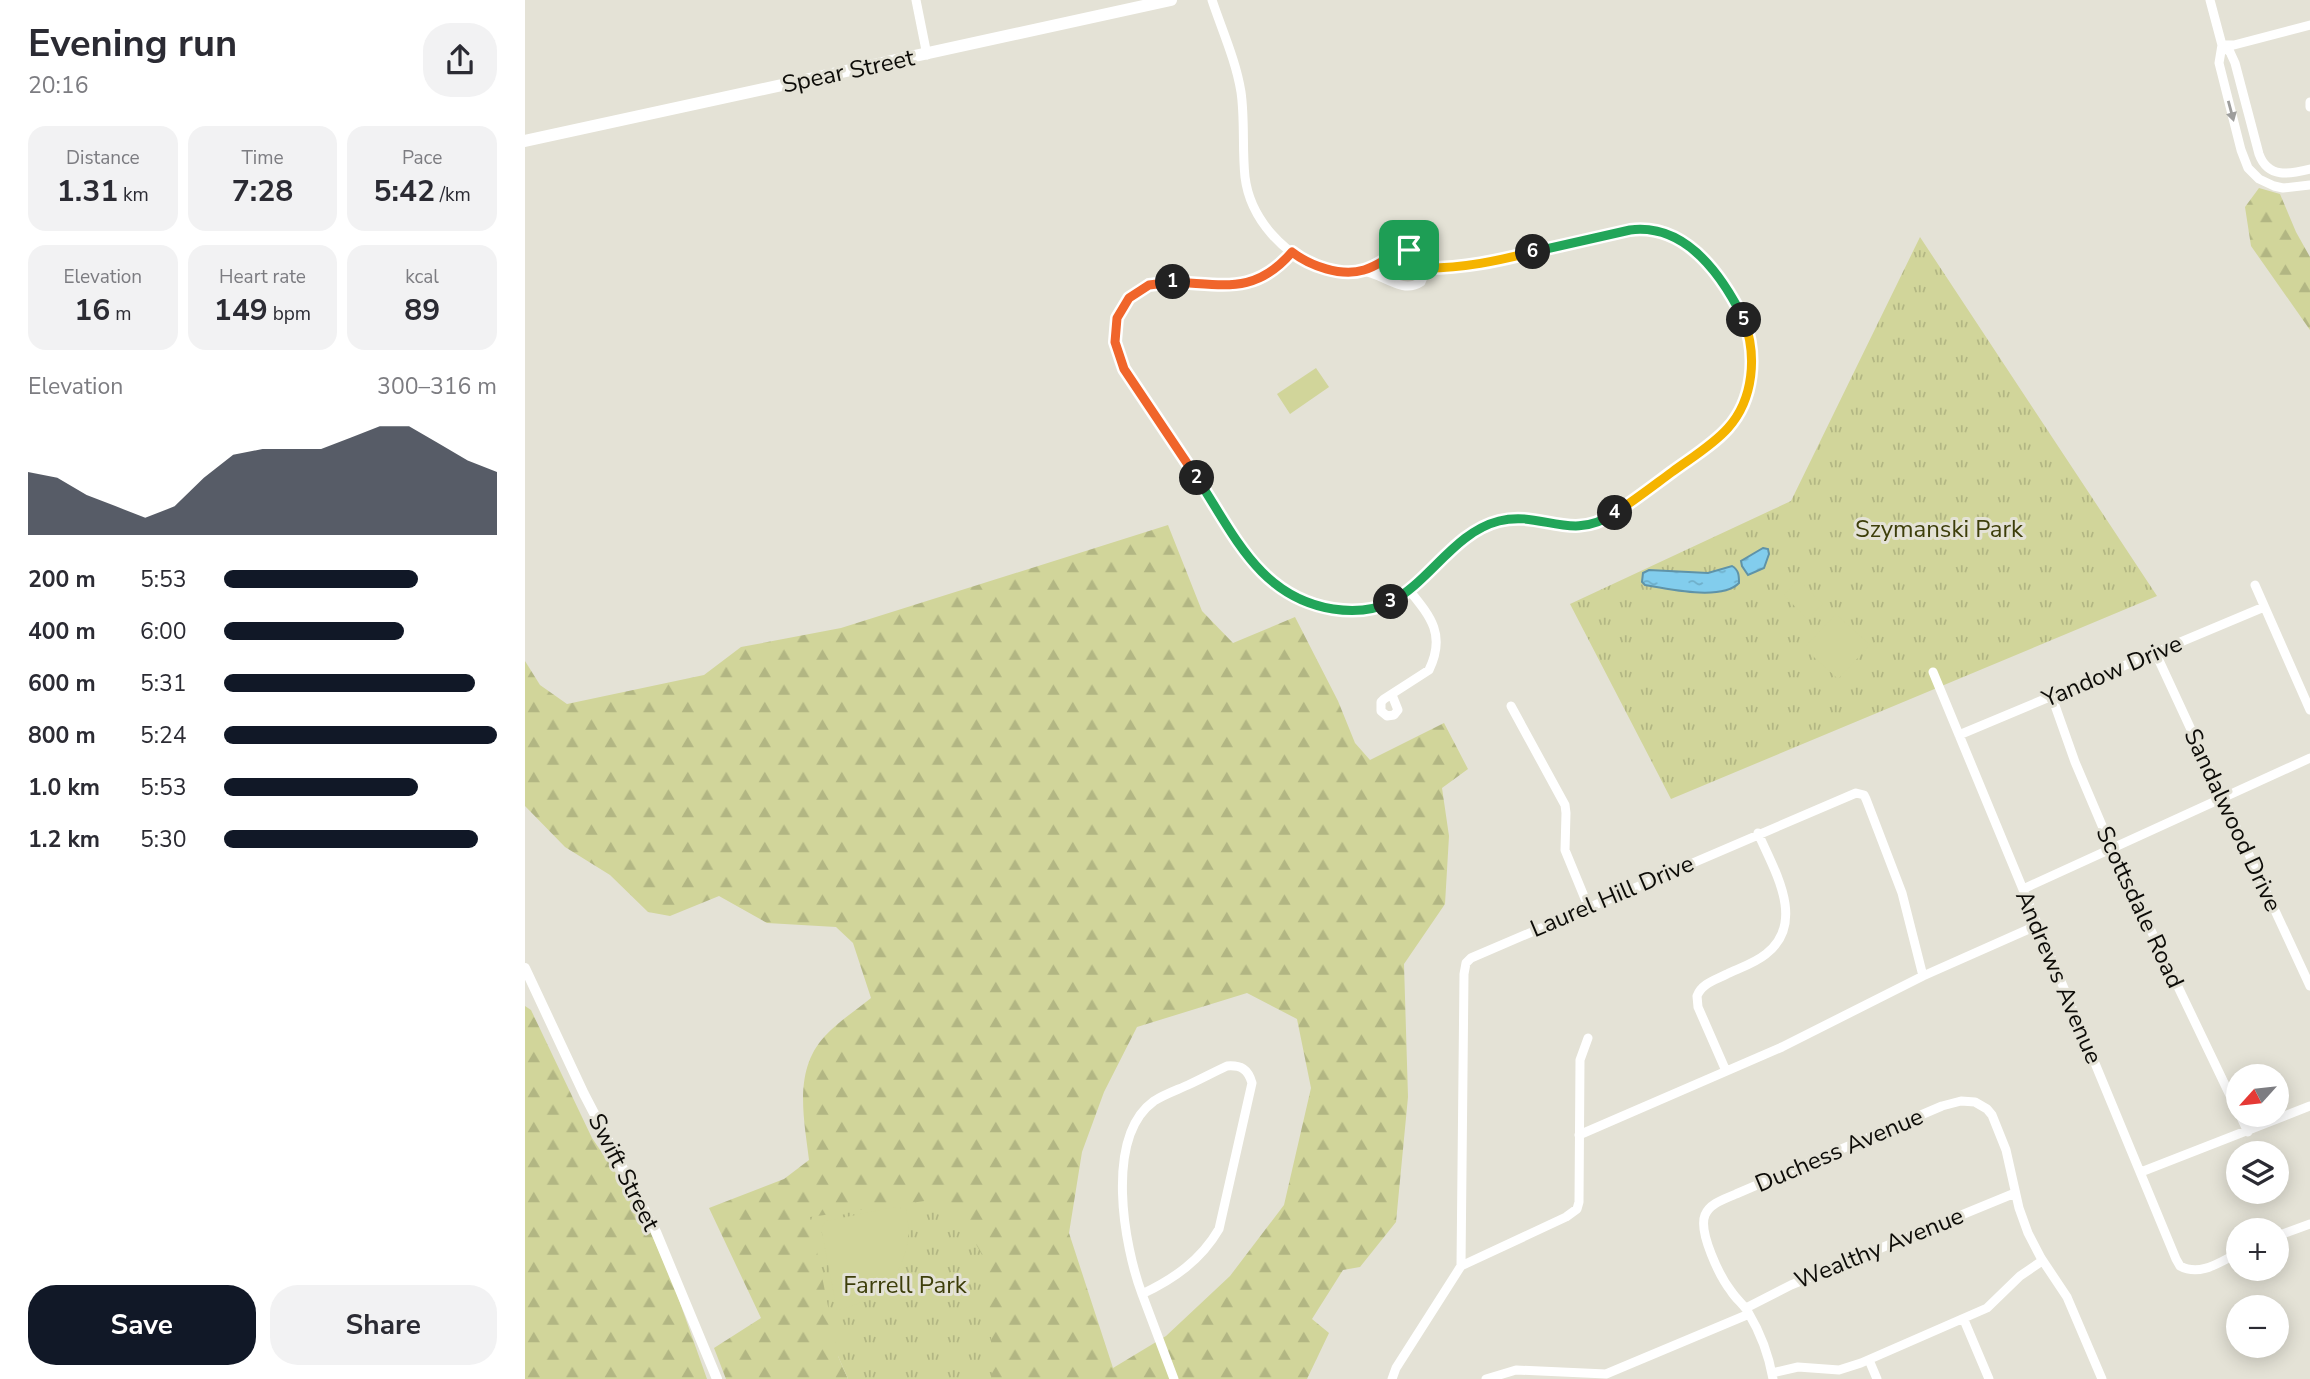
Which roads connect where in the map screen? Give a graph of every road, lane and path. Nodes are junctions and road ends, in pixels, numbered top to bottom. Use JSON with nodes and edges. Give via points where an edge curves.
{"nodes":[{"id":1,"x":916,"y":0,"type":"edge"},
{"id":2,"x":1171,"y":0,"type":"edge"},
{"id":3,"x":1212,"y":0,"type":"edge"},
{"id":4,"x":2210,"y":0,"type":"edge"},
{"id":5,"x":2310,"y":25,"type":"edge"},
{"id":6,"x":2222,"y":45,"type":"junction"},
{"id":7,"x":927,"y":55,"type":"junction"},
{"id":8,"x":2310,"y":102,"type":"edge"},
{"id":9,"x":2310,"y":107,"type":"edge"},
{"id":10,"x":525,"y":141,"type":"edge"},
{"id":11,"x":2310,"y":169,"type":"edge"},
{"id":12,"x":2310,"y":185,"type":"edge"},
{"id":13,"x":1292,"y":252,"type":"junction"},
{"id":14,"x":1427,"y":268,"type":"junction"},
{"id":15,"x":1364,"y":271,"type":"junction"},
{"id":16,"x":2255,"y":585,"type":"dead end"},
{"id":17,"x":1409,"y":590,"type":"junction"},
{"id":18,"x":2264,"y":607,"type":"junction"},
{"id":19,"x":2155,"y":654,"type":"junction"},
{"id":20,"x":1933,"y":672,"type":"dead end"},
{"id":21,"x":1392,"y":695,"type":"dead end"},
{"id":22,"x":2052,"y":697,"type":"junction"},
{"id":23,"x":1510,"y":706,"type":"dead end"},
{"id":24,"x":2310,"y":710,"type":"edge"},
{"id":25,"x":1959,"y":735,"type":"junction"},
{"id":26,"x":2310,"y":758,"type":"edge"},
{"id":27,"x":2221,"y":798,"type":"junction"},
{"id":28,"x":1758,"y":833,"type":"junction"},
{"id":29,"x":2112,"y":849,"type":"junction"},
{"id":30,"x":2023,"y":889,"type":"junction"},
{"id":31,"x":1588,"y":906,"type":"junction"},
{"id":32,"x":2038,"y":925,"type":"junction"},
{"id":33,"x":525,"y":968,"type":"edge"},
{"id":34,"x":1923,"y":976,"type":"junction"},
{"id":35,"x":2310,"y":986,"type":"edge"},
{"id":36,"x":1588,"y":1038,"type":"dead end"},
{"id":37,"x":1726,"y":1071,"type":"junction"},
{"id":38,"x":2226,"y":1086,"type":"edge"},
{"id":39,"x":2310,"y":1107,"type":"edge"},
{"id":40,"x":2246,"y":1127,"type":"edge"},
{"id":41,"x":2248,"y":1132,"type":"junction"},
{"id":42,"x":1579,"y":1135,"type":"junction"},
{"id":43,"x":2141,"y":1172,"type":"junction"},
{"id":44,"x":2015,"y":1193,"type":"junction"},
{"id":45,"x":2310,"y":1224,"type":"edge"},
{"id":46,"x":2289,"y":1232,"type":"edge"},
{"id":47,"x":2226,"y":1259,"type":"edge"},
{"id":48,"x":2042,"y":1261,"type":"junction"},
{"id":49,"x":1461,"y":1266,"type":"junction"},
{"id":50,"x":1142,"y":1294,"type":"junction"},
{"id":51,"x":1748,"y":1311,"type":"junction"},
{"id":52,"x":1964,"y":1320,"type":"junction"},
{"id":53,"x":1869,"y":1360,"type":"junction"},
{"id":54,"x":1772,"y":1376,"type":"edge"},
{"id":55,"x":717,"y":1379,"type":"edge"},
{"id":56,"x":1174,"y":1379,"type":"edge"},
{"id":57,"x":1392,"y":1379,"type":"edge"},
{"id":58,"x":1486,"y":1379,"type":"edge"},
{"id":59,"x":1877,"y":1379,"type":"edge"},
{"id":60,"x":1989,"y":1379,"type":"edge"},
{"id":61,"x":2102,"y":1379,"type":"edge"}],
"edges":[{"from":1,"to":7,"type":"street"},
{"from":2,"to":7,"type":"main road","name":"Spear Street"},
{"from":3,"to":13,"type":"street","via":[[1240,89],[1249,195],[1271,234]]},
{"from":4,"to":6,"type":"street"},
{"from":5,"to":6,"type":"street"},
{"from":6,"to":11,"type":"street","via":[[2235,63],[2265,165],[2284,174]]},
{"from":6,"to":12,"type":"street","one_way":true,"via":[[2218,64],[2248,167],[2274,186]]},
{"from":7,"to":10,"type":"main road","name":"Spear Street"},
{"from":8,"to":9,"type":"street"},
{"from":13,"to":15,"type":"street","via":[[1324,269]]},
{"from":13,"to":17,"type":"street","via":[[1275,270],[1252,282],[1166,282],[1138,291],[1117,318],[1119,358],[1266,579],[1306,602],[1347,611],[1376,608]]},
{"from":14,"to":15,"type":"street","via":[[1421,282],[1411,286]]},
{"from":14,"to":15,"type":"street","via":[[1423,257],[1409,250]]},
{"from":14,"to":17,"type":"street","via":[[1480,265],[1630,230],[1666,233],[1697,252],[1733,299],[1749,333],[1752,368],[1743,402],[1728,429],[1610,516],[1572,527],[1518,518],[1490,524]]},
{"from":16,"to":18,"type":"street"},
{"from":17,"to":21,"type":"street","via":[[1432,621],[1436,644],[1429,670]]},
{"from":18,"to":19,"type":"street","name":"Yandow Drive"},
{"from":18,"to":24,"type":"street"},
{"from":19,"to":22,"type":"street","name":"Yandow Drive"},
{"from":19,"to":27,"type":"street","name":"Sandalwood Drive"},
{"from":20,"to":25,"type":"street","name":"Andrews Avenue"},
{"from":22,"to":25,"type":"street","name":"Yandow Drive"},
{"from":22,"to":29,"type":"street","name":"Scottsdale Road"},
{"from":23,"to":31,"type":"street","via":[[1565,805],[1565,850]]},
{"from":25,"to":30,"type":"street","name":"Andrews Avenue"},
{"from":26,"to":27,"type":"street"},
{"from":27,"to":29,"type":"street"},
{"from":27,"to":35,"type":"street","name":"Sandalwood Drive"},
{"from":28,"to":31,"type":"street","name":"Laurel Hill Drive"},
{"from":28,"to":34,"type":"street","name":"Laurel Hill Drive","via":[[1851,794],[1864,795],[1902,893]]},
{"from":28,"to":37,"type":"street","via":[[1784,896],[1786,919],[1783,932],[1767,953],[1705,985],[1697,996]]},
{"from":29,"to":30,"type":"street"},
{"from":29,"to":38,"type":"street","name":"Scottsdale Road"},
{"from":30,"to":32,"type":"street","name":"Andrews Avenue"},
{"from":31,"to":49,"type":"street","name":"Laurel Hill Drive","via":[[1478,953],[1465,966]]},
{"from":32,"to":34,"type":"street"},
{"from":32,"to":43,"type":"street","name":"Andrews Avenue"},
{"from":33,"to":55,"type":"street","name":"Swift Street","via":[[656,1232]]},
{"from":34,"to":37,"type":"street"},
{"from":36,"to":42,"type":"street","via":[[1580,1060]]},
{"from":37,"to":42,"type":"street"},
{"from":39,"to":41,"type":"street"},
{"from":40,"to":41,"type":"street","name":"Scottsdale Road"},
{"from":41,"to":43,"type":"street"},
{"from":42,"to":49,"type":"street","via":[[1577,1209]]},
{"from":43,"to":47,"type":"street","name":"Andrews Avenue","via":[[2180,1266],[2204,1270]]},
{"from":44,"to":48,"type":"street"},
{"from":44,"to":51,"type":"street","name":"Wealthy Avenue","via":[[1790,1284]]},
{"from":44,"to":51,"type":"street","name":"Duchess Avenue","via":[[2010,1160],[1996,1125],[1987,1109],[1971,1101],[1942,1107],[1736,1194],[1709,1208],[1703,1221],[1723,1279]]},
{"from":45,"to":46,"type":"street"},
{"from":48,"to":52,"type":"street","via":[[2020,1276],[1994,1304]]},
{"from":48,"to":61,"type":"street","via":[[2067,1297]]},
{"from":49,"to":57,"type":"street"},
{"from":50,"to":50,"type":"street","via":[[1126,1237],[1123,1182],[1131,1134],[1153,1102],[1227,1066],[1245,1069],[1252,1083],[1219,1228],[1196,1259]]},
{"from":50,"to":56,"type":"street"},
{"from":51,"to":54,"type":"street"},
{"from":51,"to":58,"type":"street","name":"Wealthy Avenue","via":[[1606,1374],[1516,1370]]},
{"from":52,"to":53,"type":"street"},
{"from":52,"to":60,"type":"street"},
{"from":53,"to":54,"type":"street","via":[[1839,1370],[1798,1367]]},
{"from":53,"to":59,"type":"street"}]}
